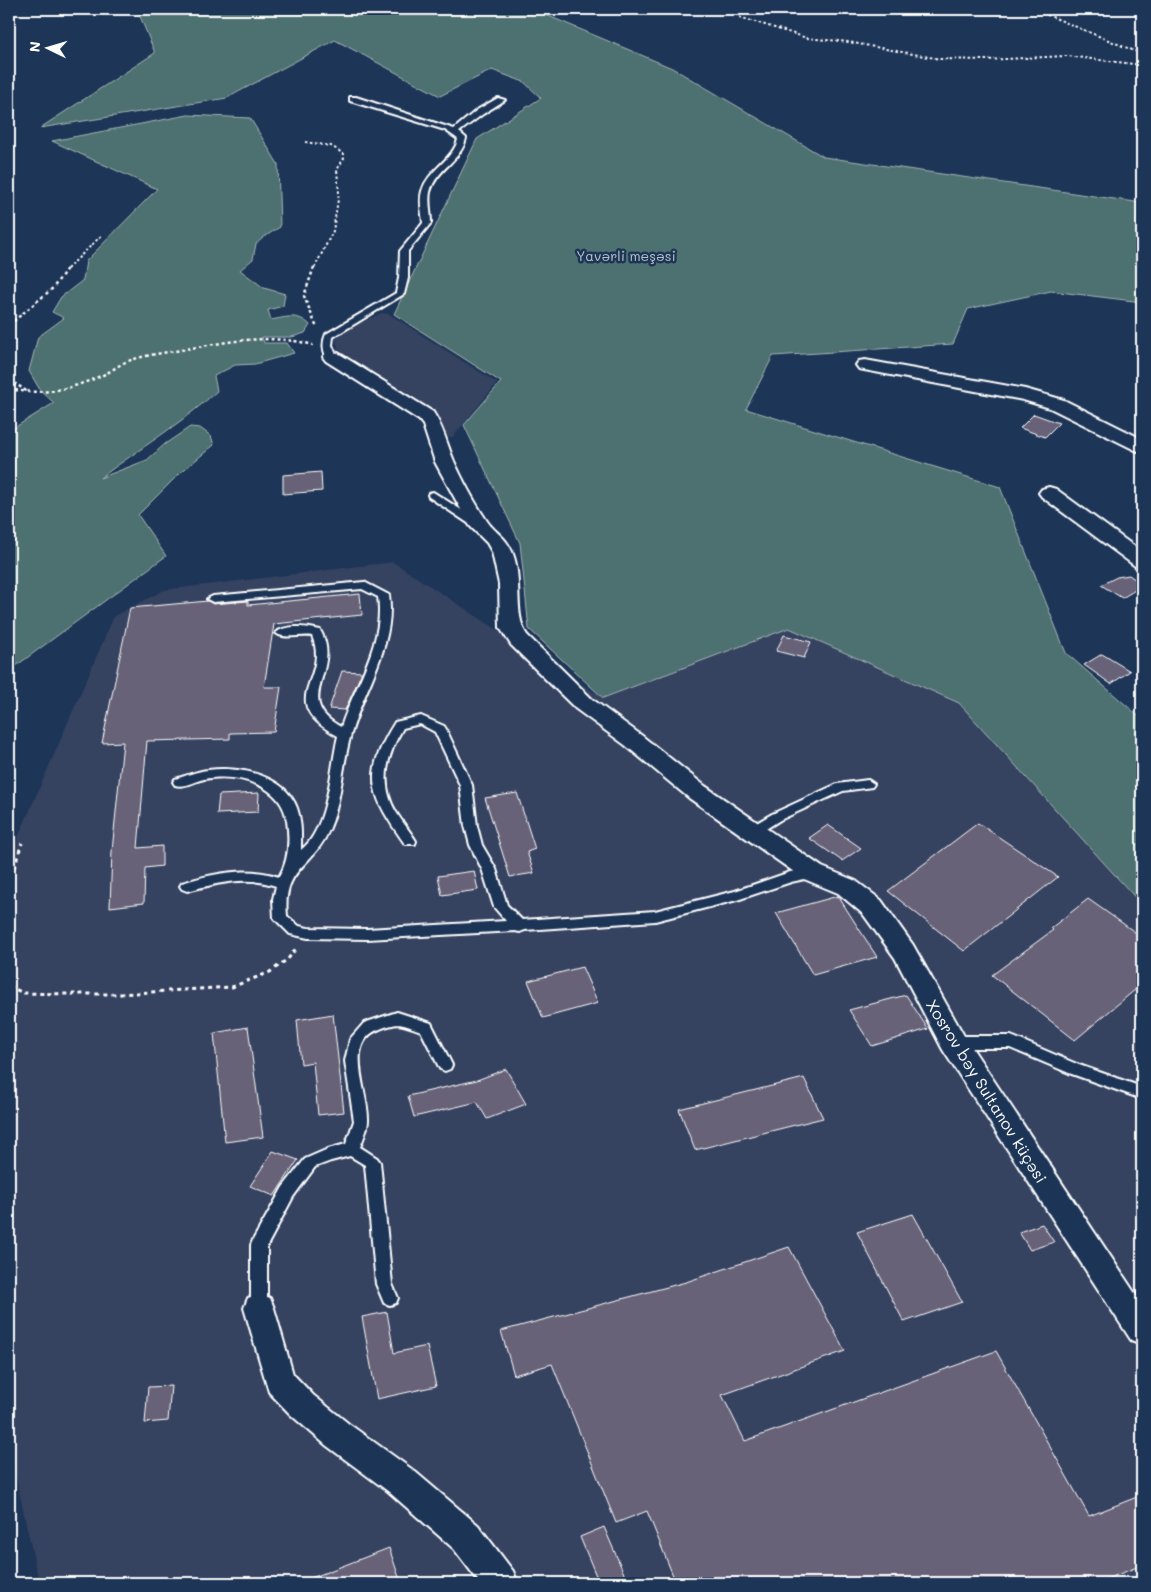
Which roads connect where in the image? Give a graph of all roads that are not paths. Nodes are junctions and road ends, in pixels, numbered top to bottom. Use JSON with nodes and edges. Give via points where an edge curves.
{"nodes":[{"id":1,"x":352,"y":98,"type":"dead end"},
{"id":2,"x":501,"y":100,"type":"dead end"},
{"id":3,"x":455,"y":132,"type":"junction"},
{"id":4,"x":332,"y":357,"type":"joint"},
{"id":5,"x":865,"y":364,"type":"dead end"},
{"id":6,"x":1142,"y":446,"type":"edge"},
{"id":7,"x":1048,"y":493,"type":"dead end"},
{"id":8,"x":433,"y":495,"type":"dead end"},
{"id":9,"x":480,"y":526,"type":"junction"},
{"id":10,"x":1142,"y":562,"type":"edge"},
{"id":11,"x":213,"y":599,"type":"dead end"},
{"id":12,"x":282,"y":633,"type":"dead end"},
{"id":13,"x":345,"y":734,"type":"junction"},
{"id":14,"x":179,"y":782,"type":"dead end"},
{"id":15,"x":868,"y":784,"type":"dead end"},
{"id":16,"x":753,"y":831,"type":"junction"},
{"id":17,"x":410,"y":841,"type":"dead end"},
{"id":18,"x":293,"y":866,"type":"junction"},
{"id":19,"x":813,"y":873,"type":"junction"},
{"id":20,"x":282,"y":883,"type":"junction"},
{"id":21,"x":187,"y":886,"type":"dead end"},
{"id":22,"x":520,"y":927,"type":"junction"},
{"id":23,"x":953,"y":1042,"type":"junction"},
{"id":24,"x":445,"y":1064,"type":"dead end"},
{"id":25,"x":1142,"y":1094,"type":"edge"},
{"id":26,"x":352,"y":1149,"type":"junction"},
{"id":27,"x":390,"y":1298,"type":"dead end"},
{"id":28,"x":260,"y":1308,"type":"joint"},
{"id":29,"x":1142,"y":1330,"type":"edge"},
{"id":30,"x":501,"y":1583,"type":"edge"}],
"edges":[{"from":1,"to":3,"type":"lane"},
{"from":2,"to":3,"type":"lane"},
{"from":3,"to":4,"type":"lane","via":[[462,138],[462,143],[426,191],[427,223],[404,251],[400,294],[330,336],[327,345]]},
{"from":4,"to":9,"type":"street","name":"Xosrov bəy Sultanov küçəsi","via":[[426,416],[445,462]]},
{"from":5,"to":6,"type":"street","via":[[1057,404]]},
{"from":7,"to":10,"type":"street"},
{"from":8,"to":9,"type":"lane"},
{"from":9,"to":16,"type":"street","name":"Xosrov bəy Sultanov küçəsi","via":[[496,540],[502,552],[509,584],[508,617],[511,628],[529,652],[584,704]]},
{"from":11,"to":13,"type":"lane","via":[[364,585],[383,595],[382,633]]},
{"from":12,"to":13,"type":"lane","via":[[309,632],[320,638],[322,658],[311,704],[319,718]]},
{"from":13,"to":18,"type":"lane","via":[[322,827],[315,844]]},
{"from":14,"to":18,"type":"lane","via":[[209,774],[230,774],[261,781],[277,791],[287,801],[291,813],[295,847]]},
{"from":15,"to":16,"type":"lane","via":[[841,787]]},
{"from":16,"to":19,"type":"street","name":"Xosrov bəy Sultanov küçəsi"},
{"from":17,"to":22,"type":"lane","via":[[387,809],[380,786],[381,759],[399,726],[421,720],[440,729],[466,784],[476,845],[489,869],[501,907]]},
{"from":18,"to":20,"type":"lane"},
{"from":19,"to":22,"type":"lane","via":[[655,916]]},
{"from":19,"to":23,"type":"street","name":"Xosrov bəy Sultanov küçəsi","via":[[847,888],[872,908],[904,952]]},
{"from":20,"to":21,"type":"lane","via":[[266,876],[249,875]]},
{"from":20,"to":22,"type":"lane","via":[[281,918],[296,930],[308,933],[367,934]]},
{"from":23,"to":25,"type":"lane","via":[[1011,1042]]},
{"from":23,"to":29,"type":"street","name":"Xosrov bəy Sultanov küçəsi"},
{"from":24,"to":26,"type":"lane","via":[[426,1027],[397,1016],[369,1027],[357,1039],[352,1062],[361,1121]]},
{"from":26,"to":27,"type":"lane","via":[[372,1162],[384,1284]]},
{"from":26,"to":28,"type":"lane","via":[[310,1163],[288,1192],[260,1245]]},
{"from":28,"to":30,"type":"street","via":[[280,1382],[338,1435],[401,1481],[466,1537]]}]}
